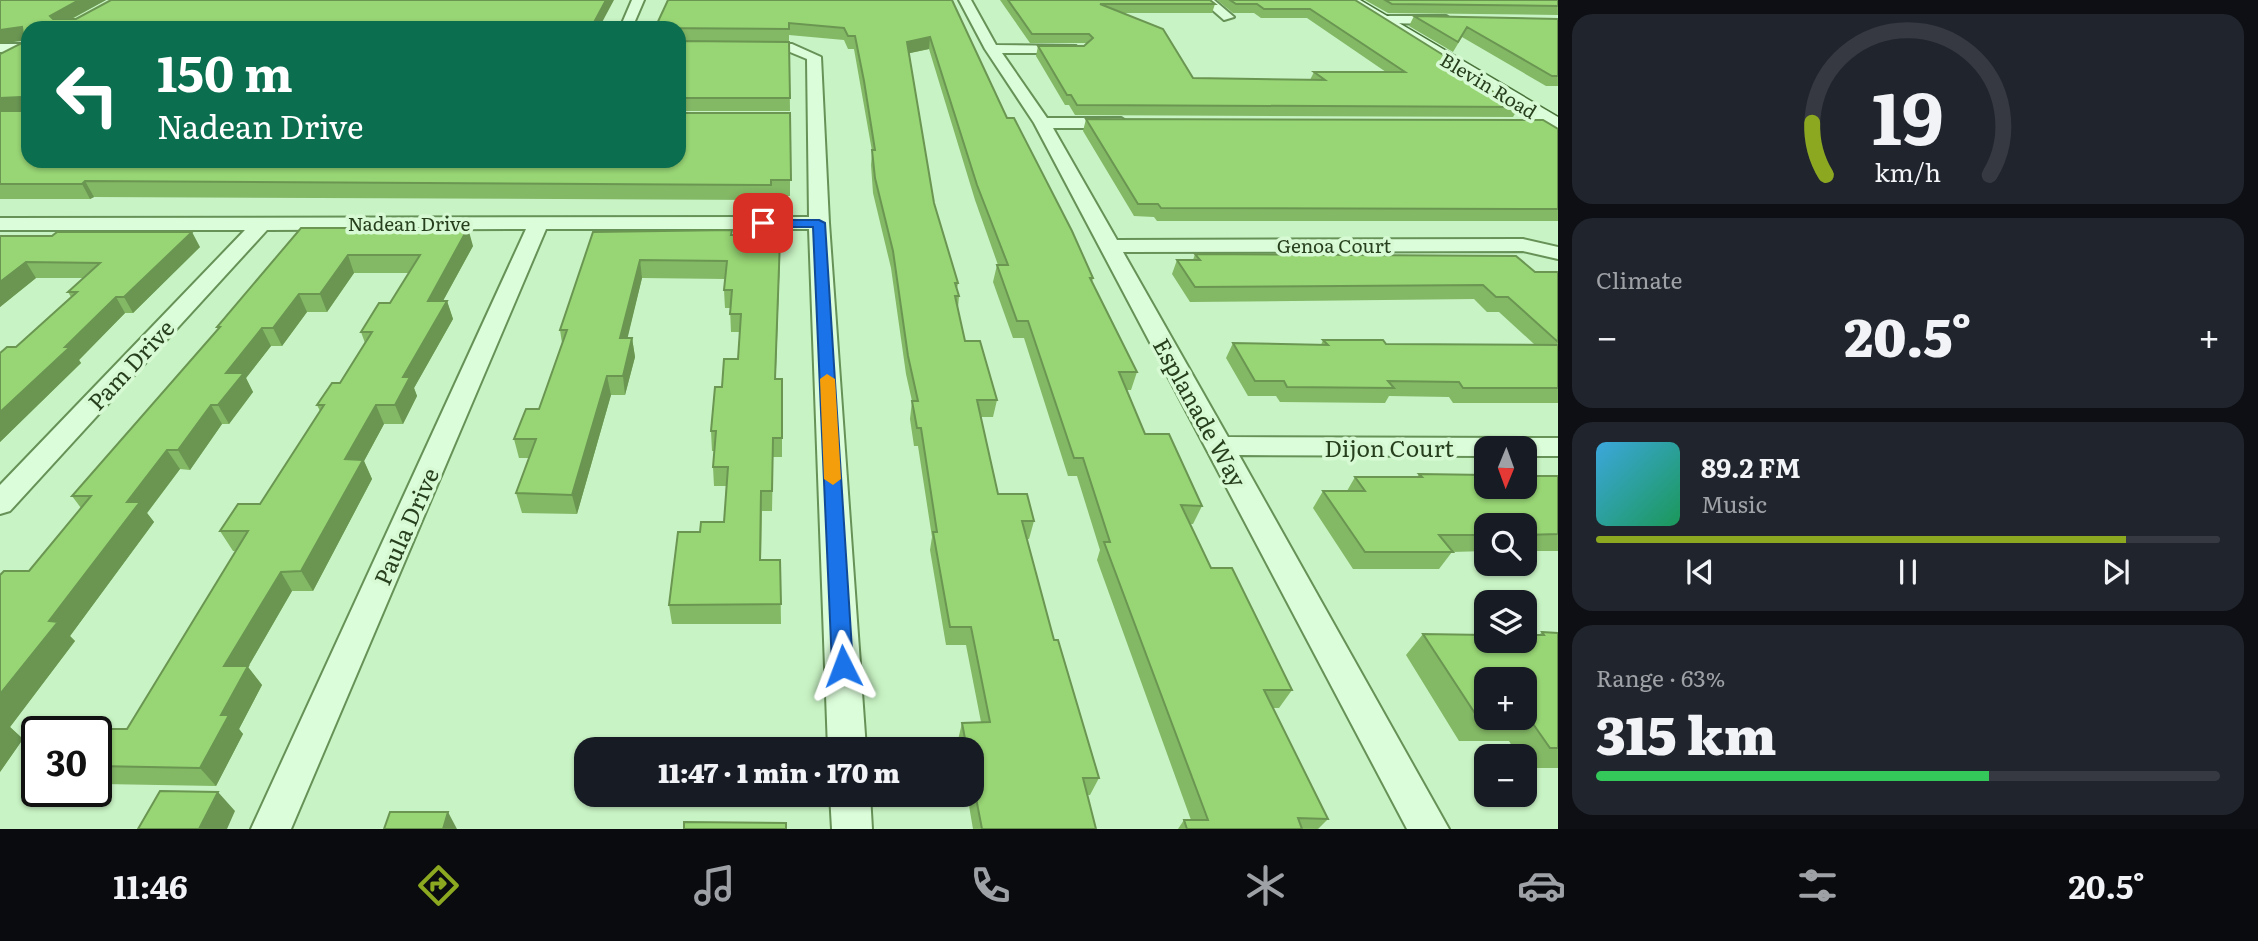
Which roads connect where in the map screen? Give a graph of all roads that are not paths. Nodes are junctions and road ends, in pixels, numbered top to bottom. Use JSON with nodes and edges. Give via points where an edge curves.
{"nodes":[{"id":1,"x":638,"y":0,"type":"edge"},
{"id":2,"x":965,"y":0,"type":"edge"},
{"id":3,"x":1207,"y":0,"type":"edge"},
{"id":4,"x":1348,"y":0,"type":"edge"},
{"id":5,"x":1228,"y":17,"type":"dead end"},
{"id":6,"x":1381,"y":20,"type":"junction"},
{"id":7,"x":1461,"y":20,"type":"edge"},
{"id":8,"x":629,"y":21,"type":"edge"},
{"id":9,"x":742,"y":47,"type":"edge"},
{"id":10,"x":0,"y":48,"type":"edge"},
{"id":11,"x":21,"y":48,"type":"edge"},
{"id":12,"x":992,"y":49,"type":"junction"},
{"id":13,"x":1082,"y":49,"type":"edge"},
{"id":14,"x":21,"y":52,"type":"edge"},
{"id":15,"x":0,"y":62,"type":"edge"},
{"id":16,"x":1042,"y":123,"type":"junction"},
{"id":17,"x":1139,"y":123,"type":"edge"},
{"id":18,"x":1525,"y":124,"type":"edge"},
{"id":19,"x":1555,"y":125,"type":"edge"},
{"id":20,"x":539,"y":223,"type":"junction"},
{"id":21,"x":819,"y":223,"type":"junction"},
{"id":22,"x":0,"y":224,"type":"edge"},
{"id":23,"x":261,"y":224,"type":"junction"},
{"id":24,"x":1110,"y":246,"type":"junction"},
{"id":25,"x":1558,"y":253,"type":"edge"},
{"id":26,"x":1220,"y":446,"type":"junction"},
{"id":27,"x":1558,"y":447,"type":"edge"},
{"id":28,"x":0,"y":503,"type":"edge"},
{"id":29,"x":846,"y":737,"type":"edge"},
{"id":30,"x":851,"y":807,"type":"edge"},
{"id":31,"x":271,"y":829,"type":"edge"},
{"id":32,"x":852,"y":829,"type":"edge"},
{"id":33,"x":1429,"y":829,"type":"edge"}],
"edges":[{"from":1,"to":8,"type":"street"},
{"from":2,"to":12,"type":"street","name":"Esplanade Way"},
{"from":3,"to":5,"type":"street"},
{"from":4,"to":6,"type":"street","name":"Blevin Road"},
{"from":6,"to":7,"type":"street"},
{"from":6,"to":19,"type":"street","name":"Blevin Road"},
{"from":9,"to":21,"type":"street","via":[[805,50],[814,57],[807,119]]},
{"from":10,"to":11,"type":"street"},
{"from":12,"to":13,"type":"street"},
{"from":12,"to":16,"type":"street","name":"Esplanade Way"},
{"from":14,"to":15,"type":"street"},
{"from":16,"to":17,"type":"street"},
{"from":16,"to":24,"type":"street","name":"Esplanade Way"},
{"from":18,"to":19,"type":"street"},
{"from":20,"to":21,"type":"street","name":"Nadean Drive"},
{"from":20,"to":23,"type":"street","name":"Nadean Drive"},
{"from":20,"to":31,"type":"street","name":"Paula Drive"},
{"from":21,"to":29,"type":"street"},
{"from":22,"to":23,"type":"street","name":"Nadean Drive"},
{"from":23,"to":28,"type":"street","name":"Pam Drive"},
{"from":24,"to":25,"type":"street","name":"Genoa Court","via":[[1524,245]]},
{"from":24,"to":26,"type":"street","name":"Esplanade Way"},
{"from":26,"to":27,"type":"street","name":"Dijon Court"},
{"from":26,"to":33,"type":"street","name":"Esplanade Way"},
{"from":30,"to":32,"type":"street"}]}
